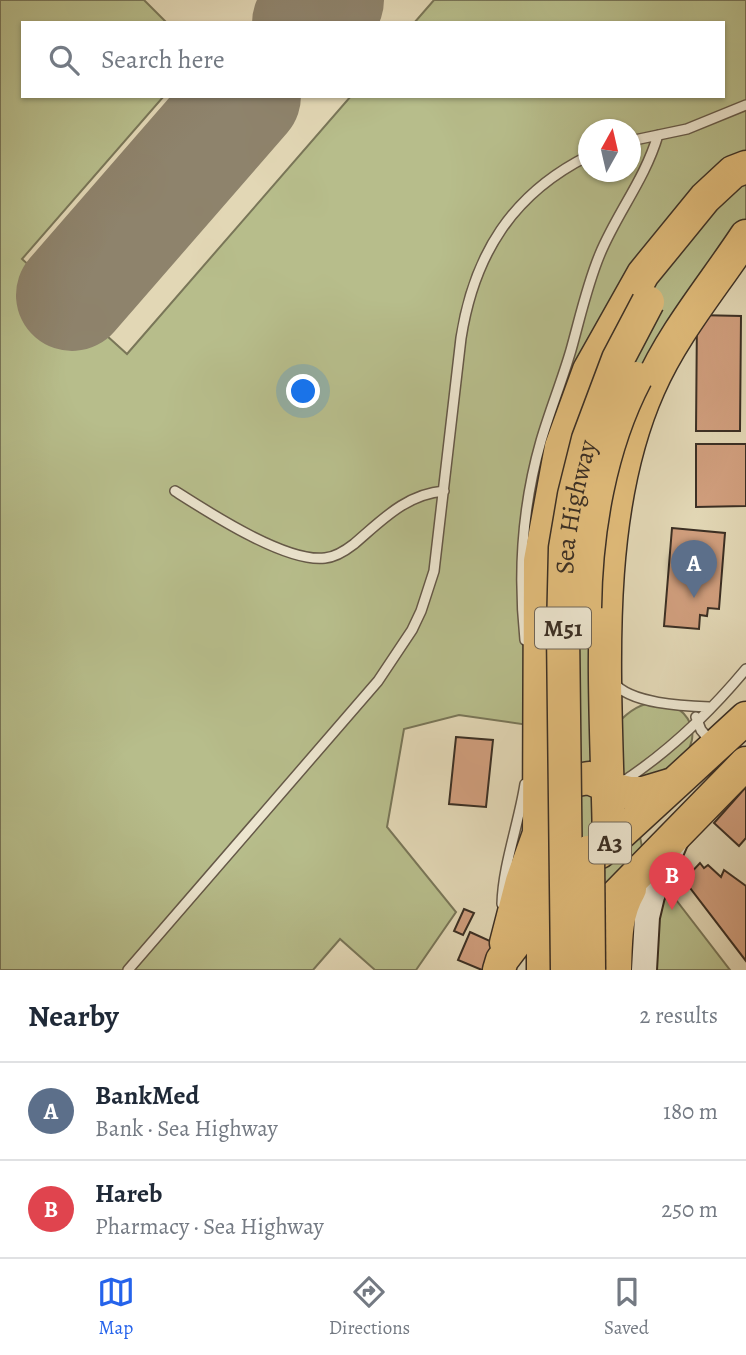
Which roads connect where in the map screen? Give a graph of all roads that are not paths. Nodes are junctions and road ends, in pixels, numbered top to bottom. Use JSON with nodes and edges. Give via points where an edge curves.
{"nodes":[{"id":1,"x":746,"y":105,"type":"edge"},
{"id":2,"x":658,"y":135,"type":"junction"},
{"id":3,"x":641,"y":139,"type":"edge"},
{"id":4,"x":578,"y":162,"type":"edge"},
{"id":5,"x":746,"y":167,"type":"edge"},
{"id":6,"x":746,"y":177,"type":"edge"},
{"id":7,"x":746,"y":217,"type":"edge"},
{"id":8,"x":746,"y":236,"type":"edge"},
{"id":9,"x":175,"y":491,"type":"dead end"},
{"id":10,"x":444,"y":491,"type":"junction"},
{"id":11,"x":526,"y":648,"type":"dead end"},
{"id":12,"x":605,"y":662,"type":"junction"},
{"id":13,"x":746,"y":668,"type":"edge"},
{"id":14,"x":529,"y":701,"type":"dead end"},
{"id":15,"x":690,"y":706,"type":"junction"},
{"id":16,"x":710,"y":707,"type":"junction"},
{"id":17,"x":746,"y":718,"type":"edge"},
{"id":18,"x":697,"y":720,"type":"junction"},
{"id":19,"x":529,"y":734,"type":"dead end"},
{"id":20,"x":717,"y":746,"type":"junction"},
{"id":21,"x":746,"y":763,"type":"edge"},
{"id":22,"x":526,"y":776,"type":"dead end"},
{"id":23,"x":678,"y":782,"type":"junction"},
{"id":24,"x":608,"y":787,"type":"junction"},
{"id":25,"x":682,"y":826,"type":"junction"},
{"id":26,"x":539,"y":836,"type":"junction"},
{"id":27,"x":610,"y":844,"type":"junction"},
{"id":28,"x":639,"y":873,"type":"junction"},
{"id":29,"x":543,"y":904,"type":"junction"},
{"id":30,"x":503,"y":955,"type":"edge"},
{"id":31,"x":128,"y":970,"type":"edge"},
{"id":32,"x":549,"y":970,"type":"edge"},
{"id":33,"x":589,"y":970,"type":"edge"},
{"id":34,"x":615,"y":970,"type":"edge"},
{"id":35,"x":644,"y":970,"type":"edge"}],
"edges":[{"from":1,"to":2,"type":"lane","via":[[687,129]]},
{"from":2,"to":3,"type":"lane"},
{"from":2,"to":11,"type":"lane","via":[[646,169],[593,272],[540,443],[522,539]]},
{"from":4,"to":10,"type":"lane","via":[[546,181],[523,202],[487,251],[475,278],[461,338]]},
{"from":5,"to":26,"type":"highway","via":[[733,172],[705,198],[643,274],[589,370],[561,447],[540,561]]},
{"from":6,"to":32,"type":"highway","name":"Sea Highway","number":"M51","bridge":true,"via":[[688,243],[648,302],[618,359],[575,485],[565,548]]},
{"from":7,"to":33,"type":"highway","name":"Sea Highway","number":"M51","bridge":true,"via":[[681,298],[636,378],[617,424],[594,507],[586,567],[584,660]]},
{"from":8,"to":12,"type":"highway","via":[[662,361],[631,438],[615,507]]},
{"from":9,"to":10,"type":"lane","via":[[244,531],[315,558],[337,555],[398,508],[423,495]]},
{"from":10,"to":31,"type":"lane","via":[[431,581],[402,648]]},
{"from":12,"to":15,"type":"lane","via":[[613,682],[627,694]]},
{"from":12,"to":24,"type":"highway"},
{"from":13,"to":16,"type":"lane"},
{"from":14,"to":19,"type":"lane"},
{"from":15,"to":16,"type":"lane"},
{"from":15,"to":18,"type":"lane"},
{"from":16,"to":18,"type":"lane"},
{"from":17,"to":20,"type":"highway","number":"A3"},
{"from":18,"to":20,"type":"lane","via":[[707,739]]},
{"from":18,"to":24,"type":"lane","via":[[634,775]]},
{"from":20,"to":23,"type":"highway","number":"A3"},
{"from":21,"to":25,"type":"highway","number":"A3"},
{"from":22,"to":30,"type":"lane","via":[[503,886]]},
{"from":23,"to":24,"type":"highway","via":[[643,793]]},
{"from":23,"to":27,"type":"highway","number":"A3"},
{"from":24,"to":26,"type":"highway","via":[[589,778],[559,790]]},
{"from":24,"to":27,"type":"highway"},
{"from":25,"to":28,"type":"highway","number":"A3"},
{"from":25,"to":35,"type":"street","via":[[652,896]]},
{"from":26,"to":29,"type":"highway"},
{"from":26,"to":30,"type":"highway"},
{"from":27,"to":29,"type":"highway","number":"A3"},
{"from":28,"to":32,"type":"highway","number":"A3"},
{"from":28,"to":34,"type":"highway","via":[[617,922]]},
{"from":29,"to":30,"type":"highway","number":"A3"},
{"from":29,"to":32,"type":"highway"}]}
